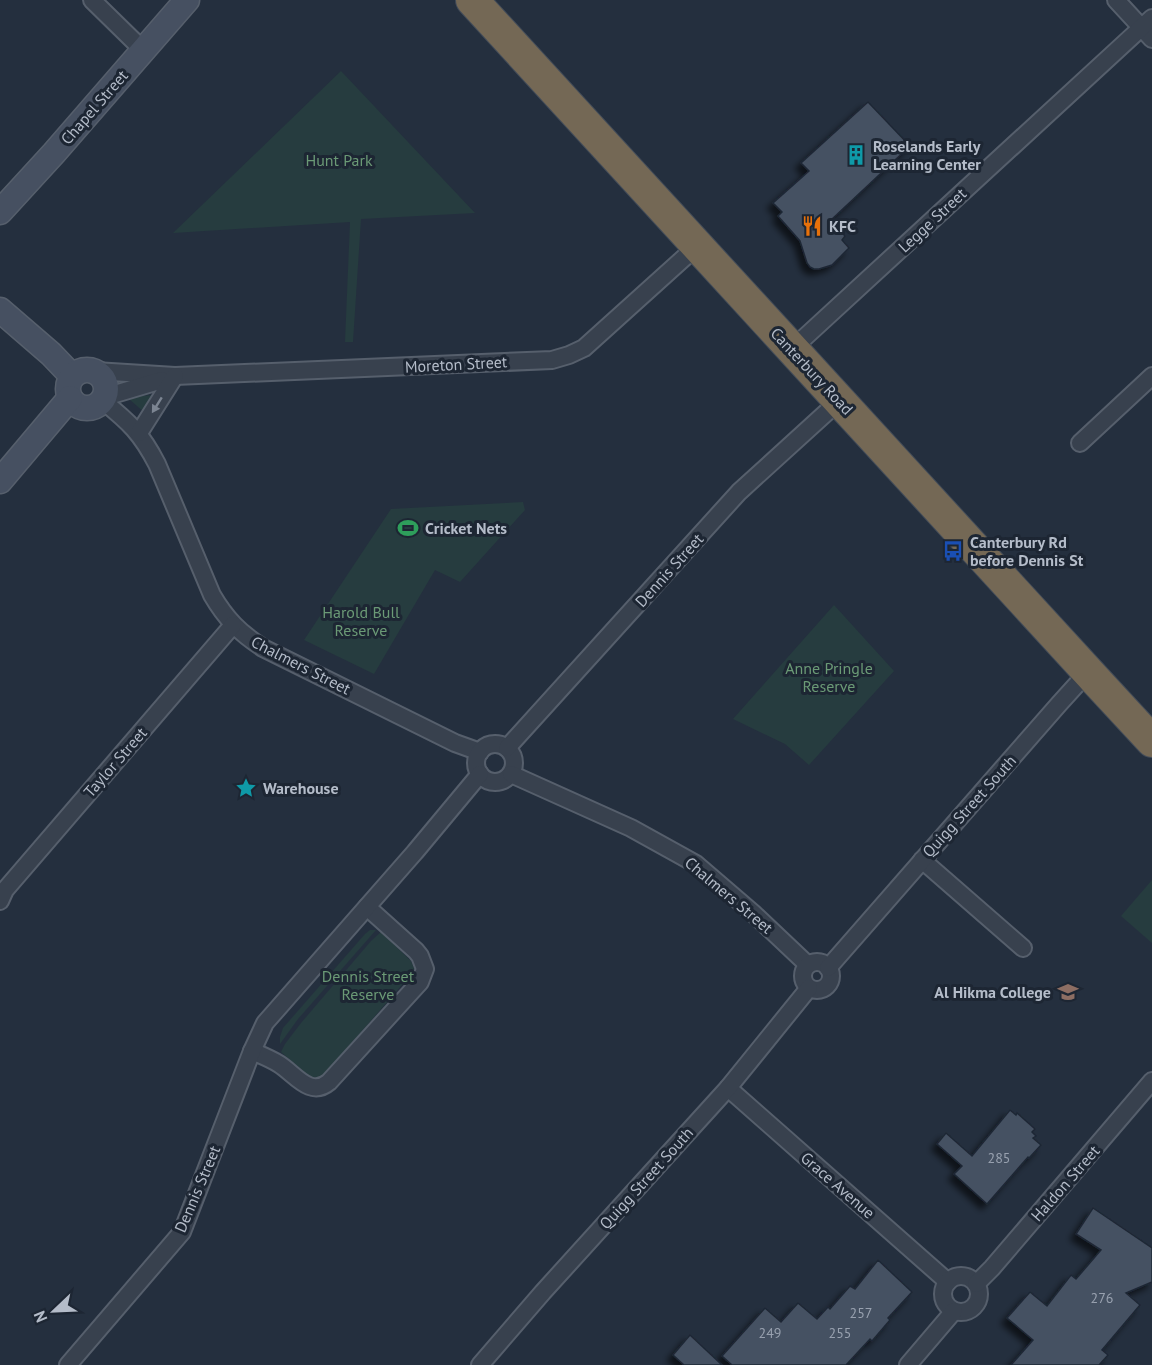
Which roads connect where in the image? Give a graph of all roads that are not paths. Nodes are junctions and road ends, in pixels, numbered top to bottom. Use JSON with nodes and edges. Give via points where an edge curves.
{"nodes":[{"id":1,"x":92,"y":0,"type":"edge"},
{"id":2,"x":187,"y":0,"type":"edge"},
{"id":3,"x":472,"y":0,"type":"edge"},
{"id":4,"x":1116,"y":0,"type":"edge"},
{"id":5,"x":1149,"y":28,"type":"edge"},
{"id":6,"x":143,"y":50,"type":"junction"},
{"id":7,"x":0,"y":212,"type":"edge"},
{"id":8,"x":696,"y":247,"type":"junction"},
{"id":9,"x":0,"y":310,"type":"edge"},
{"id":10,"x":792,"y":349,"type":"junction"},
{"id":11,"x":175,"y":376,"type":"junction"},
{"id":12,"x":1152,"y":376,"type":"edge"},
{"id":13,"x":79,"y":382,"type":"junction"},
{"id":14,"x":104,"y":399,"type":"junction"},
{"id":15,"x":839,"y":401,"type":"junction"},
{"id":16,"x":139,"y":433,"type":"junction"},
{"id":17,"x":1080,"y":443,"type":"dead end"},
{"id":18,"x":0,"y":482,"type":"edge"},
{"id":19,"x":233,"y":625,"type":"junction"},
{"id":20,"x":1088,"y":672,"type":"junction"},
{"id":21,"x":1152,"y":741,"type":"edge"},
{"id":22,"x":507,"y":748,"type":"junction"},
{"id":23,"x":480,"y":752,"type":"junction"},
{"id":24,"x":480,"y":774,"type":"junction"},
{"id":25,"x":512,"y":774,"type":"junction"},
{"id":26,"x":922,"y":860,"type":"junction"},
{"id":27,"x":0,"y":901,"type":"edge"},
{"id":28,"x":367,"y":907,"type":"junction"},
{"id":29,"x":1023,"y":948,"type":"dead end"},
{"id":30,"x":808,"y":965,"type":"junction"},
{"id":31,"x":828,"y":968,"type":"junction"},
{"id":32,"x":809,"y":988,"type":"junction"},
{"id":33,"x":252,"y":1051,"type":"junction"},
{"id":34,"x":1152,"y":1081,"type":"edge"},
{"id":35,"x":728,"y":1088,"type":"junction"},
{"id":36,"x":948,"y":1282,"type":"junction"},
{"id":37,"x":976,"y":1284,"type":"junction"},
{"id":38,"x":954,"y":1311,"type":"junction"},
{"id":39,"x":68,"y":1365,"type":"edge"},
{"id":40,"x":480,"y":1365,"type":"edge"},
{"id":41,"x":908,"y":1365,"type":"edge"}],
"edges":[{"from":1,"to":6,"type":"street"},
{"from":2,"to":6,"type":"street","name":"Chapel Street"},
{"from":3,"to":8,"type":"highway","name":"Canterbury Road"},
{"from":4,"to":5,"type":"street"},
{"from":5,"to":10,"type":"street","name":"Legge Street"},
{"from":6,"to":7,"type":"street","name":"Chapel Street"},
{"from":8,"to":10,"type":"highway","name":"Canterbury Road"},
{"from":8,"to":11,"type":"street","name":"Moreton Street","via":[[584,348],[569,356],[552,360]]},
{"from":9,"to":13,"type":"street"},
{"from":10,"to":15,"type":"highway","name":"Canterbury Road"},
{"from":11,"to":13,"type":"street","name":"Moreton Street"},
{"from":11,"to":14,"type":"street","name":"Moreton Street"},
{"from":11,"to":16,"type":"street","one_way":true},
{"from":12,"to":17,"type":"street"},
{"from":13,"to":14,"type":"street","via":[[100,375],[106,385]]},
{"from":13,"to":14,"type":"street","via":[[79,407],[92,408]]},
{"from":13,"to":18,"type":"street"},
{"from":14,"to":16,"type":"street","name":"Chalmers Street"},
{"from":15,"to":20,"type":"highway","name":"Canterbury Road"},
{"from":15,"to":22,"type":"street","name":"Dennis Street","via":[[739,492]]},
{"from":16,"to":19,"type":"street","name":"Chalmers Street","via":[[157,464],[212,595]]},
{"from":19,"to":23,"type":"street","name":"Chalmers Street","via":[[263,648]]},
{"from":19,"to":27,"type":"street","name":"Taylor Street","via":[[5,890]]},
{"from":20,"to":21,"type":"highway","name":"Canterbury Road"},
{"from":20,"to":26,"type":"street","name":"Quigg Street South"},
{"from":22,"to":23,"type":"street","via":[[489,745]]},
{"from":22,"to":25,"type":"street","via":[[514,757]]},
{"from":23,"to":24,"type":"street","via":[[476,763]]},
{"from":24,"to":25,"type":"street","via":[[496,783]]},
{"from":24,"to":28,"type":"street","name":"Dennis Street"},
{"from":25,"to":30,"type":"street","name":"Chalmers Street","via":[[631,828],[696,864]]},
{"from":26,"to":29,"type":"street"},
{"from":26,"to":31,"type":"street","name":"Quigg Street South"},
{"from":28,"to":33,"type":"street","name":"Dennis Street","via":[[266,1023]]},
{"from":28,"to":33,"type":"street","via":[[420,956],[425,969],[420,982],[321,1087],[309,1087],[278,1063]]},
{"from":30,"to":31,"type":"street","via":[[821,963]]},
{"from":30,"to":32,"type":"street","via":[[803,976]]},
{"from":31,"to":32,"type":"street","via":[[828,984],[822,989]]},
{"from":32,"to":35,"type":"street","name":"Quigg Street South"},
{"from":33,"to":39,"type":"street","name":"Dennis Street","via":[[182,1232]]},
{"from":34,"to":37,"type":"street","name":"Haldon Street"},
{"from":35,"to":36,"type":"street","name":"Grace Avenue"},
{"from":35,"to":40,"type":"street","name":"Quigg Street South"},
{"from":36,"to":37,"type":"street","via":[[959,1276]]},
{"from":36,"to":38,"type":"street","via":[[944,1298]]},
{"from":37,"to":38,"type":"street","via":[[980,1295],[975,1306],[965,1312]]},
{"from":38,"to":41,"type":"street"}]}
